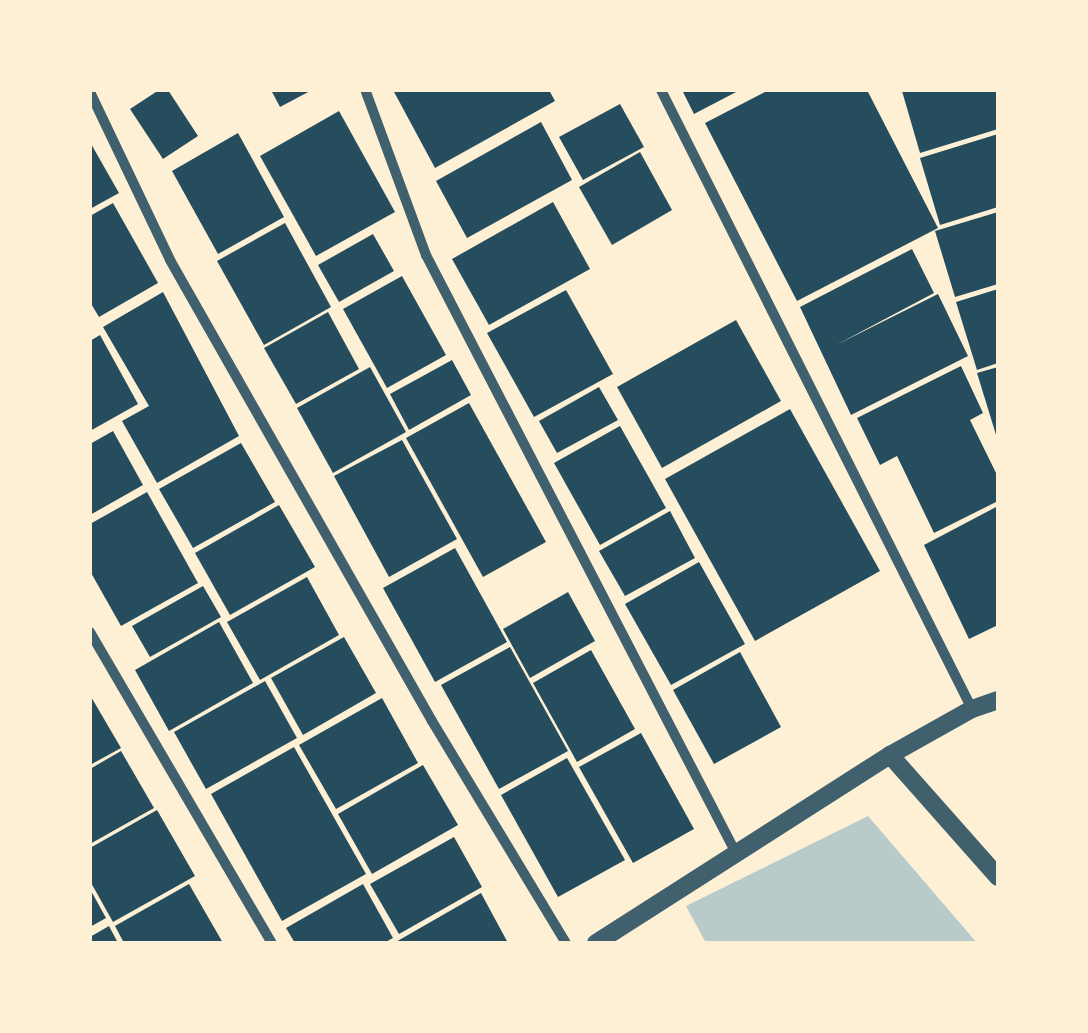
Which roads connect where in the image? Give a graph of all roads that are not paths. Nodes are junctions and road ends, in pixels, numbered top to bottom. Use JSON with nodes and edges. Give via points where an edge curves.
{"nodes":[{"id":1,"x":661,"y":90,"type":"edge"},
{"id":2,"x":90,"y":92,"type":"edge"},
{"id":3,"x":366,"y":92,"type":"dead end"},
{"id":4,"x":90,"y":632,"type":"edge"},
{"id":5,"x":998,"y":700,"type":"edge"},
{"id":6,"x":972,"y":710,"type":"junction"},
{"id":7,"x":890,"y":755,"type":"junction"},
{"id":8,"x":734,"y":851,"type":"junction"},
{"id":9,"x":998,"y":877,"type":"edge"},
{"id":10,"x":272,"y":943,"type":"edge"},
{"id":11,"x":566,"y":943,"type":"edge"},
{"id":12,"x":596,"y":943,"type":"edge"}],
"edges":[{"from":1,"to":6,"type":"street"},
{"from":2,"to":11,"type":"street","via":[[170,260]]},
{"from":3,"to":8,"type":"street","via":[[426,256]]},
{"from":4,"to":10,"type":"street"},
{"from":5,"to":6,"type":"street"},
{"from":6,"to":7,"type":"street"},
{"from":7,"to":8,"type":"street"},
{"from":7,"to":9,"type":"street"},
{"from":8,"to":12,"type":"street"}]}
